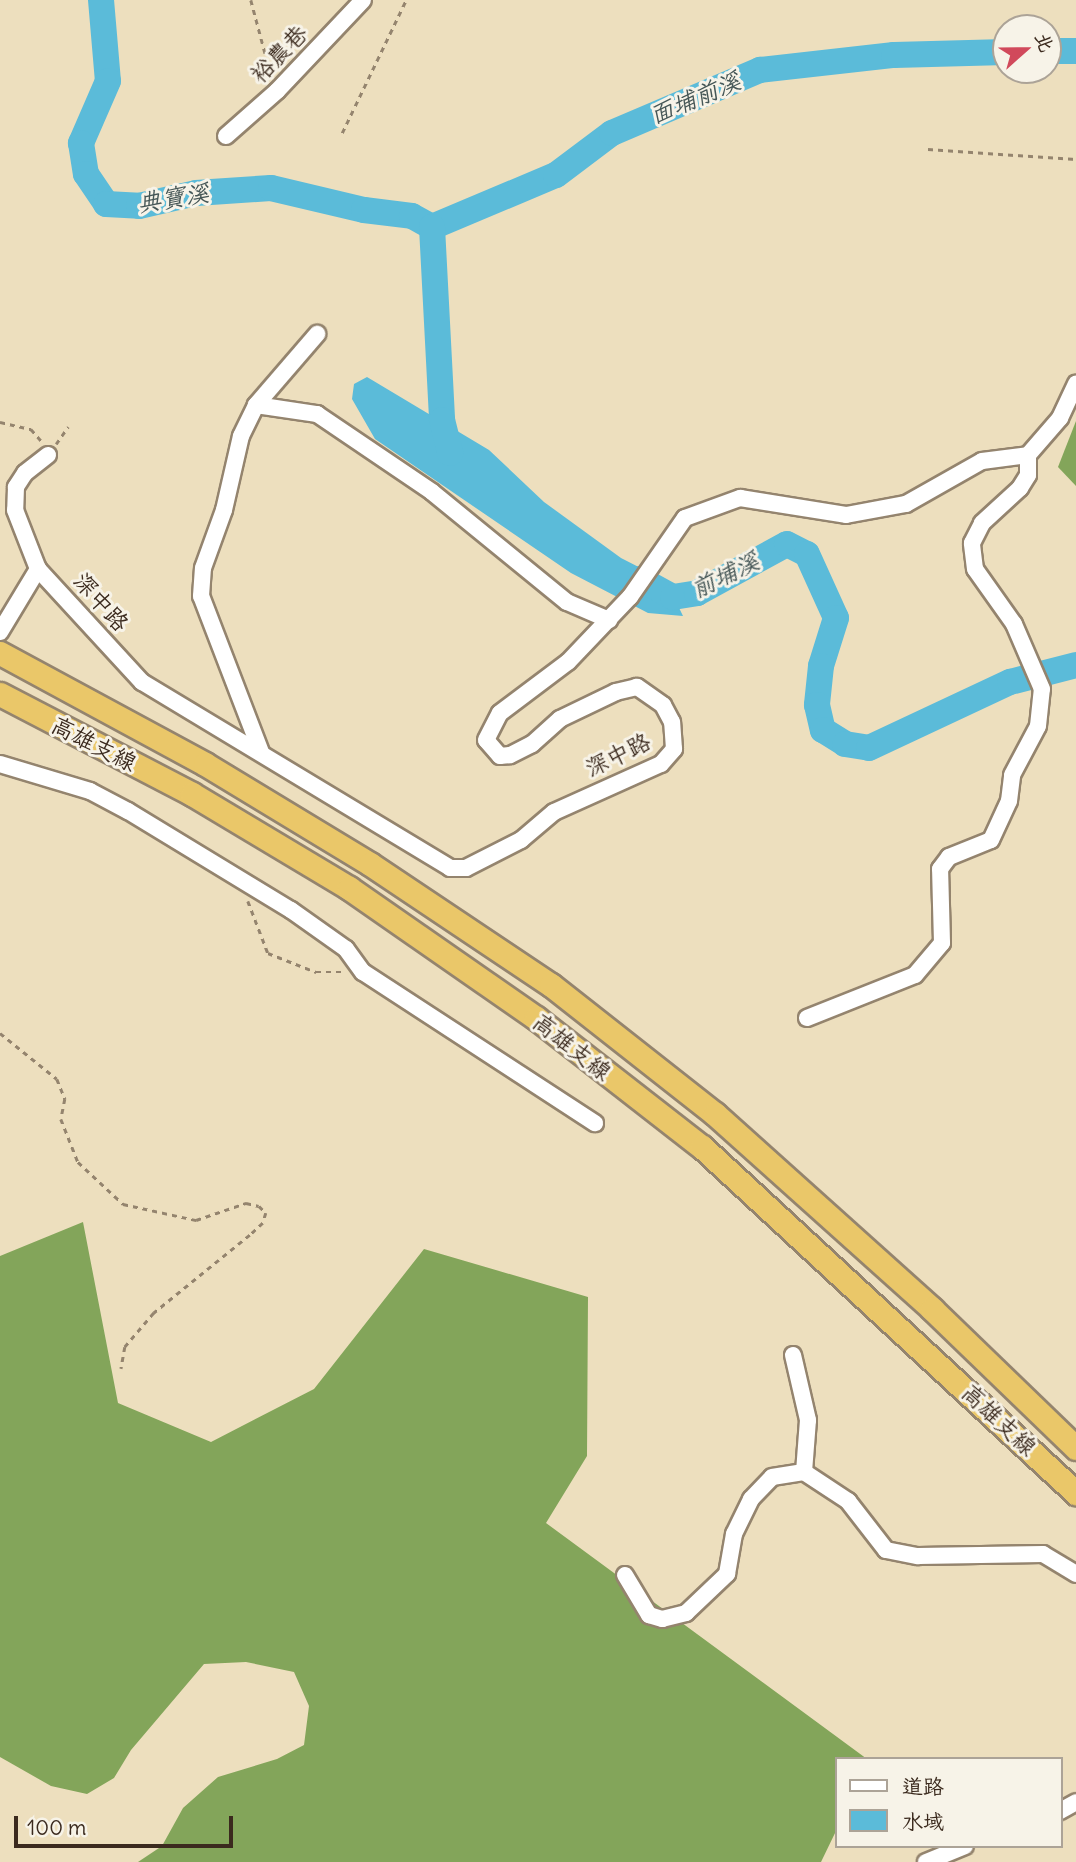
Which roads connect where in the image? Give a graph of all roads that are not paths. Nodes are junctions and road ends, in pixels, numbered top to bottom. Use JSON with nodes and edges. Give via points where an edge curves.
{"nodes":[{"id":1,"x":363,"y":0,"type":"edge"},
{"id":2,"x":226,"y":136,"type":"dead end"},
{"id":3,"x":317,"y":334,"type":"dead end"},
{"id":4,"x":1076,"y":384,"type":"edge"},
{"id":5,"x":256,"y":405,"type":"junction"},
{"id":6,"x":1028,"y":454,"type":"junction"},
{"id":7,"x":48,"y":456,"type":"road end"},
{"id":8,"x":38,"y":569,"type":"junction"},
{"id":9,"x":609,"y":620,"type":"junction"},
{"id":10,"x":0,"y":632,"type":"edge"},
{"id":11,"x":0,"y":653,"type":"edge"},
{"id":12,"x":0,"y":694,"type":"edge"},
{"id":13,"x":261,"y":752,"type":"junction"},
{"id":14,"x":0,"y":764,"type":"edge"},
{"id":15,"x":807,"y":1018,"type":"dead end"},
{"id":16,"x":595,"y":1123,"type":"dead end"},
{"id":17,"x":793,"y":1354,"type":"dead end"},
{"id":18,"x":1076,"y":1448,"type":"edge"},
{"id":19,"x":804,"y":1472,"type":"junction"},
{"id":20,"x":1076,"y":1493,"type":"edge"},
{"id":21,"x":1076,"y":1574,"type":"edge"},
{"id":22,"x":625,"y":1575,"type":"dead end"},
{"id":23,"x":960,"y":1848,"type":"edge"},
{"id":24,"x":926,"y":1862,"type":"edge"}],
"edges":[{"from":1,"to":2,"type":"street","name":"裕農巷","via":[[277,91]]},
{"from":3,"to":5,"type":"street"},
{"from":4,"to":6,"type":"street","via":[[1060,418]]},
{"from":5,"to":9,"type":"street","via":[[317,414],[432,492],[567,602]]},
{"from":5,"to":13,"type":"street","via":[[242,436],[224,510],[203,568],[201,596]]},
{"from":6,"to":9,"type":"street","name":"深中路","via":[[982,461],[906,504],[868,514],[740,498],[720,502],[685,518]]},
{"from":6,"to":15,"type":"street","via":[[1028,475],[1020,488],[982,523],[972,543],[975,569],[1014,624],[1042,689],[1038,726],[1012,775],[1009,802],[991,840],[950,857],[940,869],[942,943],[915,975]]},
{"from":7,"to":8,"type":"street","name":"深中路","via":[[25,472],[16,487],[15,510]]},
{"from":8,"to":10,"type":"street"},
{"from":8,"to":13,"type":"street","name":"深中路","via":[[142,682]]},
{"from":9,"to":13,"type":"street","name":"深中路","via":[[568,662],[500,713],[486,740],[500,756],[510,755],[533,744],[560,719],[616,692],[637,688],[663,705],[672,722],[674,749],[661,764],[554,812],[520,840],[466,869],[450,868]]},
{"from":11,"to":18,"type":"highway","name":"高雄支線","via":[[205,764],[370,864],[551,985],[715,1114],[932,1310]]},
{"from":12,"to":20,"type":"highway","name":"高雄支線","via":[[192,794],[349,888],[536,1018],[702,1147]]},
{"from":14,"to":16,"type":"street","via":[[90,791],[346,949],[363,972]]},
{"from":17,"to":19,"type":"street","via":[[808,1420]]},
{"from":19,"to":21,"type":"street","via":[[848,1501],[886,1550],[919,1556],[1043,1553]]},
{"from":19,"to":22,"type":"street","via":[[772,1477],[751,1499],[734,1534],[727,1574],[686,1613],[662,1619],[649,1615]]},
{"from":23,"to":24,"type":"street"}]}
